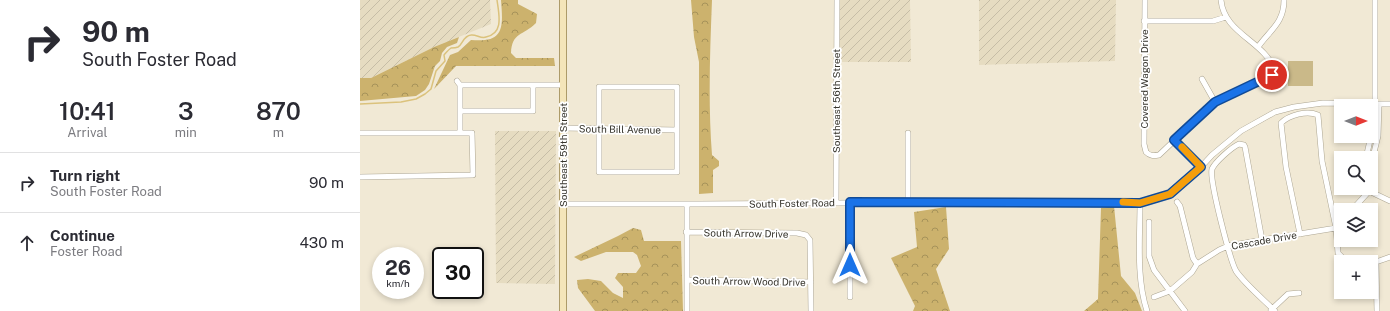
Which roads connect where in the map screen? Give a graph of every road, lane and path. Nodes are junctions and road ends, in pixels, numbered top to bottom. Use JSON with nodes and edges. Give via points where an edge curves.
{"nodes":[{"id":1,"x":563,"y":0,"type":"edge"},
{"id":2,"x":836,"y":0,"type":"edge"},
{"id":3,"x":1145,"y":0,"type":"edge"},
{"id":4,"x":1221,"y":0,"type":"edge"},
{"id":5,"x":1284,"y":0,"type":"edge"},
{"id":6,"x":1375,"y":0,"type":"edge"},
{"id":7,"x":1226,"y":17,"type":"junction"},
{"id":8,"x":1144,"y":21,"type":"junction"},
{"id":9,"x":1258,"y":47,"type":"junction"},
{"id":10,"x":1202,"y":78,"type":"dead end"},
{"id":11,"x":533,"y":85,"type":"junction"},
{"id":12,"x":563,"y":85,"type":"junction"},
{"id":13,"x":1375,"y":99,"type":"edge"},
{"id":14,"x":1215,"y":102,"type":"junction"},
{"id":15,"x":1334,"y":103,"type":"edge"},
{"id":16,"x":1378,"y":104,"type":"edge"},
{"id":17,"x":1390,"y":104,"type":"edge"},
{"id":18,"x":460,"y":110,"type":"junction"},
{"id":19,"x":563,"y":128,"type":"junction"},
{"id":20,"x":599,"y":128,"type":"junction"},
{"id":21,"x":677,"y":130,"type":"junction"},
{"id":22,"x":360,"y":133,"type":"edge"},
{"id":23,"x":460,"y":133,"type":"junction"},
{"id":24,"x":908,"y":133,"type":"dead end"},
{"id":25,"x":1174,"y":140,"type":"junction"},
{"id":26,"x":1201,"y":167,"type":"junction"},
{"id":27,"x":360,"y":177,"type":"edge"},
{"id":28,"x":1377,"y":195,"type":"edge"},
{"id":29,"x":1390,"y":201,"type":"edge"},
{"id":30,"x":836,"y":202,"type":"junction"},
{"id":31,"x":850,"y":202,"type":"junction"},
{"id":32,"x":908,"y":202,"type":"junction"},
{"id":33,"x":1177,"y":202,"type":"dead end"},
{"id":34,"x":1140,"y":203,"type":"junction"},
{"id":35,"x":563,"y":204,"type":"junction"},
{"id":36,"x":687,"y":205,"type":"junction"},
{"id":37,"x":1334,"y":218,"type":"edge"},
{"id":38,"x":1149,"y":222,"type":"dead end"},
{"id":39,"x":1334,"y":228,"type":"edge"},
{"id":40,"x":686,"y":232,"type":"junction"},
{"id":41,"x":1300,"y":234,"type":"junction"},
{"id":42,"x":1262,"y":240,"type":"junction"},
{"id":43,"x":1228,"y":246,"type":"junction"},
{"id":44,"x":1390,"y":257,"type":"edge"},
{"id":45,"x":1378,"y":261,"type":"edge"},
{"id":46,"x":1197,"y":264,"type":"junction"},
{"id":47,"x":687,"y":280,"type":"junction"},
{"id":48,"x":812,"y":282,"type":"junction"},
{"id":49,"x":1170,"y":291,"type":"junction"},
{"id":50,"x":1299,"y":293,"type":"dead end"},
{"id":51,"x":850,"y":297,"type":"dead end"},
{"id":52,"x":1154,"y":297,"type":"dead end"},
{"id":53,"x":1378,"y":299,"type":"edge"},
{"id":54,"x":1272,"y":310,"type":"edge"},
{"id":55,"x":564,"y":311,"type":"edge"},
{"id":56,"x":687,"y":311,"type":"edge"},
{"id":57,"x":811,"y":311,"type":"edge"},
{"id":58,"x":1147,"y":311,"type":"edge"},
{"id":59,"x":1185,"y":311,"type":"edge"},
{"id":60,"x":1378,"y":311,"type":"edge"}],
"edges":[{"from":1,"to":12,"type":"main road","name":"Southeast 59th Street"},
{"from":2,"to":30,"type":"street","name":"Southeast 56th Street"},
{"from":3,"to":8,"type":"street","name":"Covered Wagon Drive"},
{"from":4,"to":7,"type":"street"},
{"from":5,"to":9,"type":"street","via":[[1283,14]]},
{"from":6,"to":13,"type":"street"},
{"from":7,"to":8,"type":"street","via":[[1213,21]]},
{"from":7,"to":9,"type":"street","via":[[1235,29]]},
{"from":8,"to":25,"type":"street","name":"Covered Wagon Drive","via":[[1146,152],[1150,155],[1159,154]]},
{"from":9,"to":14,"type":"street","via":[[1274,66],[1275,71],[1272,75]]},
{"from":10,"to":14,"type":"street"},
{"from":11,"to":12,"type":"street"},
{"from":11,"to":18,"type":"street","via":[[533,111]]},
{"from":11,"to":18,"type":"street","via":[[458,83]]},
{"from":12,"to":19,"type":"main road","name":"Southeast 59th Street"},
{"from":14,"to":25,"type":"street"},
{"from":15,"to":26,"type":"street","name":"South Foster Road","via":[[1294,107],[1275,112],[1241,131]]},
{"from":16,"to":17,"type":"street","name":"South Foster Road"},
{"from":18,"to":23,"type":"street"},
{"from":19,"to":20,"type":"street","name":"South Bill Avenue"},
{"from":19,"to":35,"type":"main road","name":"Southeast 59th Street"},
{"from":20,"to":21,"type":"street","name":"South Bill Avenue"},
{"from":20,"to":21,"type":"street","via":[[599,87],[677,87]]},
{"from":20,"to":21,"type":"street","via":[[599,172],[677,172]]},
{"from":22,"to":23,"type":"street"},
{"from":23,"to":27,"type":"street","via":[[472,133],[473,175]]},
{"from":24,"to":32,"type":"street"},
{"from":25,"to":26,"type":"street"},
{"from":26,"to":34,"type":"street","name":"South Foster Road","via":[[1170,194]]},
{"from":28,"to":29,"type":"street"},
{"from":30,"to":31,"type":"street","name":"South Foster Road"},
{"from":30,"to":36,"type":"street","name":"South Foster Road"},
{"from":31,"to":32,"type":"street","name":"South Foster Road"},
{"from":31,"to":51,"type":"street"},
{"from":32,"to":34,"type":"street","name":"South Foster Road"},
{"from":33,"to":46,"type":"street"},
{"from":34,"to":58,"type":"street","via":[[1140,279]]},
{"from":35,"to":36,"type":"street","name":"South Foster Road"},
{"from":35,"to":55,"type":"main road","name":"Southeast 59th Street"},
{"from":36,"to":40,"type":"street"},
{"from":37,"to":41,"type":"street","via":[[1322,161],[1318,115],[1313,113],[1291,116],[1281,124],[1286,167]]},
{"from":38,"to":49,"type":"street","via":[[1151,264]]},
{"from":39,"to":41,"type":"street","name":"Cascade Drive"},
{"from":40,"to":47,"type":"street"},
{"from":40,"to":48,"type":"street","name":"South Arrow Drive","via":[[806,235],[810,240]]},
{"from":41,"to":42,"type":"street","name":"Cascade Drive"},
{"from":42,"to":43,"type":"street","name":"Cascade Drive"},
{"from":42,"to":43,"type":"street","via":[[1246,147],[1242,144],[1235,145],[1212,170],[1214,192]]},
{"from":43,"to":46,"type":"street","name":"Cascade Drive"},
{"from":43,"to":54,"type":"street","via":[[1236,270]]},
{"from":44,"to":45,"type":"street"},
{"from":46,"to":49,"type":"street","name":"Cascade Drive","via":[[1192,272]]},
{"from":47,"to":48,"type":"street","name":"South Arrow Wood Drive"},
{"from":47,"to":56,"type":"street"},
{"from":48,"to":57,"type":"street"},
{"from":49,"to":52,"type":"street","name":"Cascade Drive"},
{"from":49,"to":59,"type":"street"},
{"from":50,"to":54,"type":"street","via":[[1288,294]]},
{"from":53,"to":60,"type":"street"}]}
